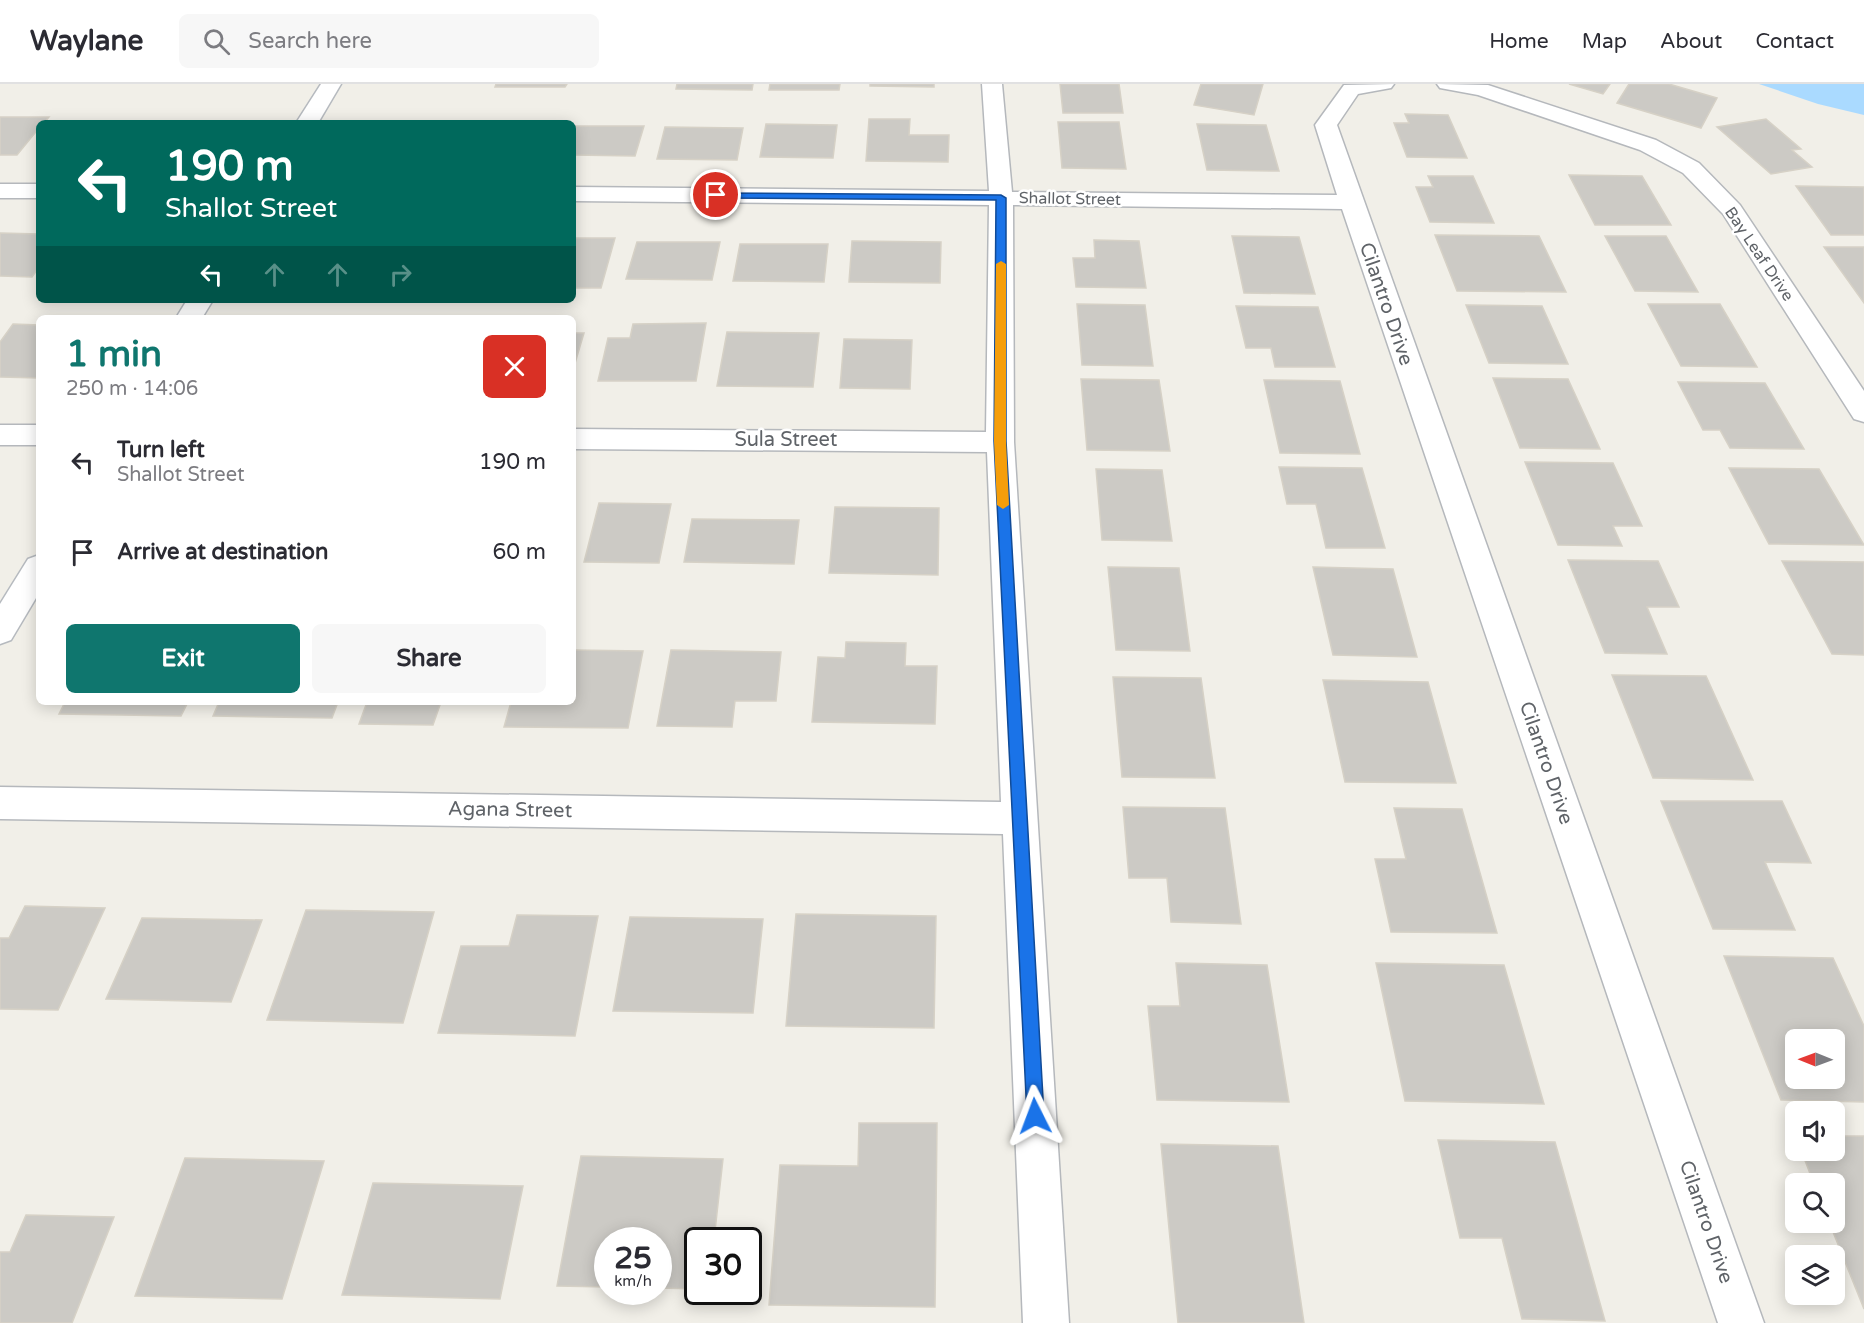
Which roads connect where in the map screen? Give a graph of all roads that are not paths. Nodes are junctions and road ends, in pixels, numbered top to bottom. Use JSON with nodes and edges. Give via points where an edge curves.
{"nodes":[{"id":1,"x":331,"y":84,"type":"edge"},
{"id":2,"x":992,"y":84,"type":"edge"},
{"id":3,"x":1384,"y":84,"type":"edge"},
{"id":4,"x":1447,"y":84,"type":"edge"},
{"id":5,"x":309,"y":120,"type":"edge"},
{"id":6,"x":0,"y":191,"type":"edge"},
{"id":7,"x":36,"y":191,"type":"edge"},
{"id":8,"x":576,"y":194,"type":"edge"},
{"id":9,"x":1001,"y":198,"type":"junction"},
{"id":10,"x":1351,"y":202,"type":"junction"},
{"id":11,"x":1864,"y":412,"type":"edge"},
{"id":12,"x":0,"y":435,"type":"edge"},
{"id":13,"x":36,"y":435,"type":"edge"},
{"id":14,"x":576,"y":439,"type":"edge"},
{"id":15,"x":1000,"y":441,"type":"junction"},
{"id":16,"x":36,"y":572,"type":"edge"},
{"id":17,"x":0,"y":631,"type":"edge"},
{"id":18,"x":0,"y":803,"type":"edge"},
{"id":19,"x":1020,"y":818,"type":"junction"},
{"id":20,"x":1046,"y":1323,"type":"edge"},
{"id":21,"x":1742,"y":1323,"type":"edge"}],
"edges":[{"from":1,"to":5,"type":"street"},
{"from":2,"to":9,"type":"street"},
{"from":3,"to":10,"type":"street","via":[[1351,89],[1326,125]]},
{"from":4,"to":11,"type":"street","name":"Bay Leaf Drive","via":[[1481,89],[1648,145],[1690,168],[1731,210]]},
{"from":6,"to":7,"type":"street"},
{"from":8,"to":9,"type":"street","name":"Shallot Street"},
{"from":9,"to":10,"type":"street","name":"Shallot Street"},
{"from":9,"to":15,"type":"street"},
{"from":10,"to":21,"type":"street","name":"Cilantro Drive"},
{"from":12,"to":13,"type":"street"},
{"from":14,"to":15,"type":"street","name":"Sula Street"},
{"from":15,"to":19,"type":"street"},
{"from":16,"to":17,"type":"street"},
{"from":18,"to":19,"type":"street","name":"Agana Street"},
{"from":19,"to":20,"type":"street"}]}
